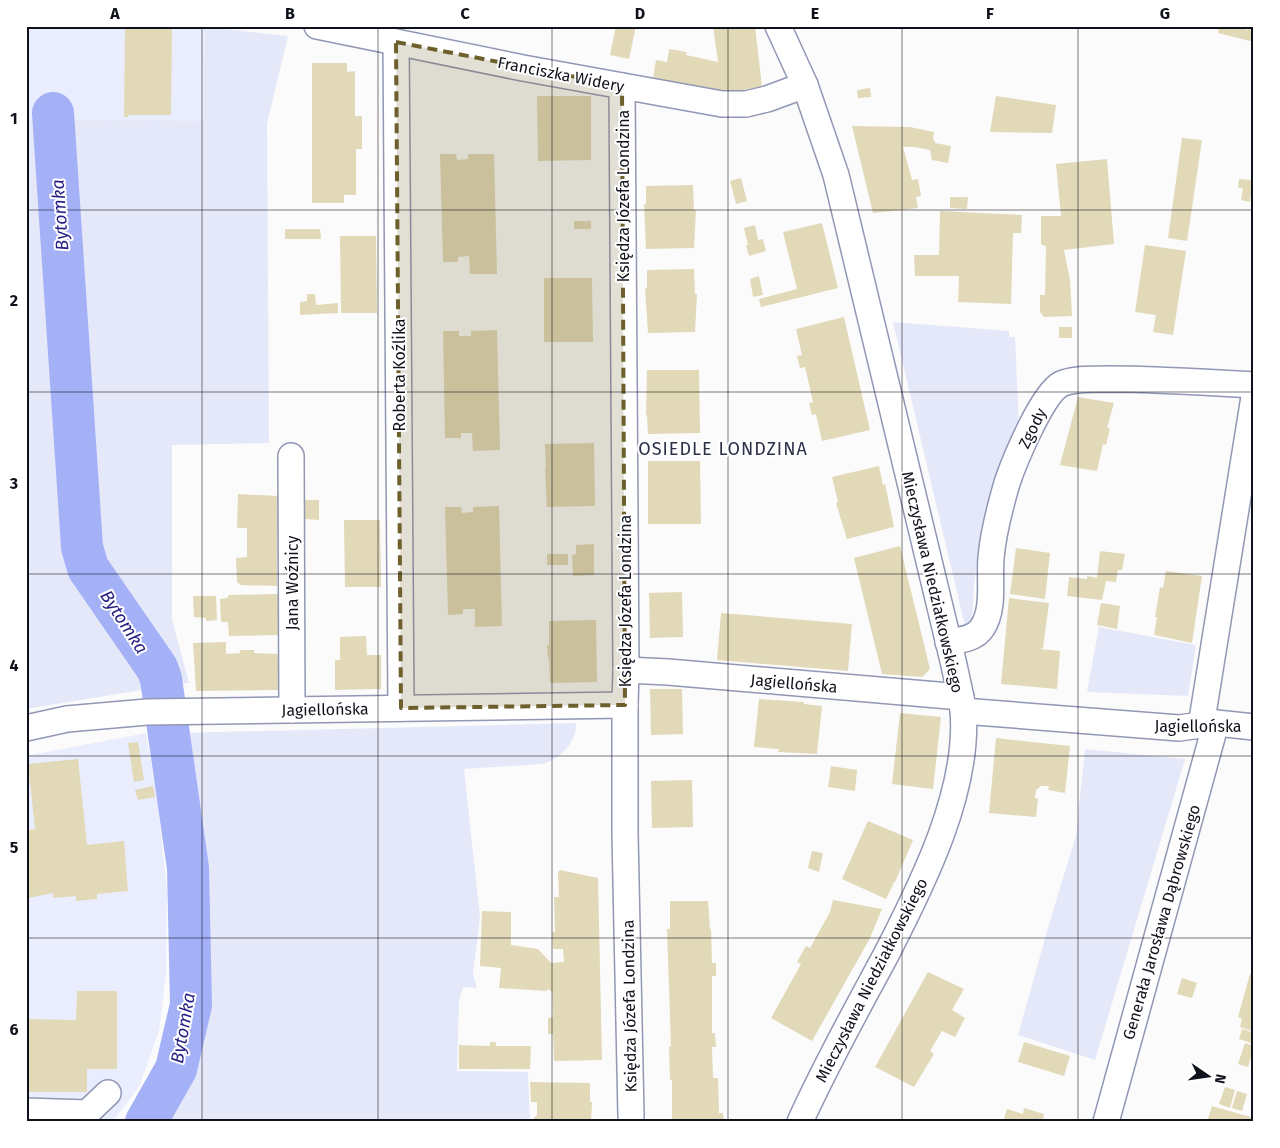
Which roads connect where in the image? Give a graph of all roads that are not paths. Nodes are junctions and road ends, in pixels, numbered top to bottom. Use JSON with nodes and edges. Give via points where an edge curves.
{"nodes":[{"id":1,"x":317,"y":26,"type":"edge"},
{"id":2,"x":778,"y":26,"type":"edge"},
{"id":3,"x":396,"y":42,"type":"junction"},
{"id":4,"x":805,"y":85,"type":"junction"},
{"id":5,"x":622,"y":86,"type":"junction"},
{"id":6,"x":1254,"y":385,"type":"edge"},
{"id":7,"x":1254,"y":397,"type":"edge"},
{"id":8,"x":291,"y":456,"type":"dead end"},
{"id":9,"x":948,"y":642,"type":"junction"},
{"id":10,"x":626,"y":670,"type":"junction"},
{"id":11,"x":625,"y":704,"type":"junction"},
{"id":12,"x":962,"y":704,"type":"junction"},
{"id":13,"x":401,"y":708,"type":"junction"},
{"id":14,"x":292,"y":710,"type":"junction"},
{"id":15,"x":1208,"y":724,"type":"junction"},
{"id":16,"x":1254,"y":727,"type":"edge"},
{"id":17,"x":26,"y":728,"type":"edge"},
{"id":18,"x":108,"y":1093,"type":"dead end"},
{"id":19,"x":26,"y":1111,"type":"edge"},
{"id":20,"x":631,"y":1116,"type":"dead end"},
{"id":21,"x":800,"y":1122,"type":"edge"},
{"id":22,"x":1106,"y":1122,"type":"edge"}],
"edges":[{"from":1,"to":3,"type":"street","name":"Franciszka Widery"},
{"from":2,"to":4,"type":"street","name":"Mieczysława Niedziałkowskiego"},
{"from":3,"to":5,"type":"street","name":"Franciszka Widery"},
{"from":3,"to":13,"type":"street","name":"Roberta Koźlika"},
{"from":4,"to":5,"type":"street","name":"Franciszka Widery","via":[[746,104],[722,104]]},
{"from":4,"to":9,"type":"street","name":"Mieczysława Niedziałkowskiego","via":[[838,184]]},
{"from":5,"to":10,"type":"street","name":"Księdza Józefa Londzina"},
{"from":6,"to":9,"type":"street","name":"Zgody","via":[[1116,379],[1069,381],[1059,385],[1045,400],[1007,483],[991,557],[986,622],[974,636]]},
{"from":7,"to":15,"type":"street","name":"Generała Jarosława Dąbrowskiego"},
{"from":8,"to":14,"type":"street","name":"Jana Woźnicy"},
{"from":9,"to":12,"type":"street","name":"Mieczysława Niedziałkowskiego"},
{"from":10,"to":11,"type":"street","name":"Księdza Józefa Londzina"},
{"from":10,"to":12,"type":"street","name":"Jagiellońska"},
{"from":11,"to":13,"type":"street","name":"Jagiellońska"},
{"from":11,"to":20,"type":"street","name":"Księdza Józefa Londzina"},
{"from":12,"to":15,"type":"street","name":"Jagiellońska","via":[[1179,728]]},
{"from":12,"to":21,"type":"street","name":"Mieczysława Niedziałkowskiego","via":[[958,774],[951,805],[926,872]]},
{"from":13,"to":14,"type":"street","name":"Jagiellońska"},
{"from":14,"to":17,"type":"street","name":"Jagiellońska","via":[[147,712],[68,719]]},
{"from":15,"to":16,"type":"street","name":"Jagiellońska"},
{"from":15,"to":22,"type":"street","name":"Generała Jarosława Dąbrowskiego"},
{"from":18,"to":19,"type":"street","via":[[87,1113]]}]}
